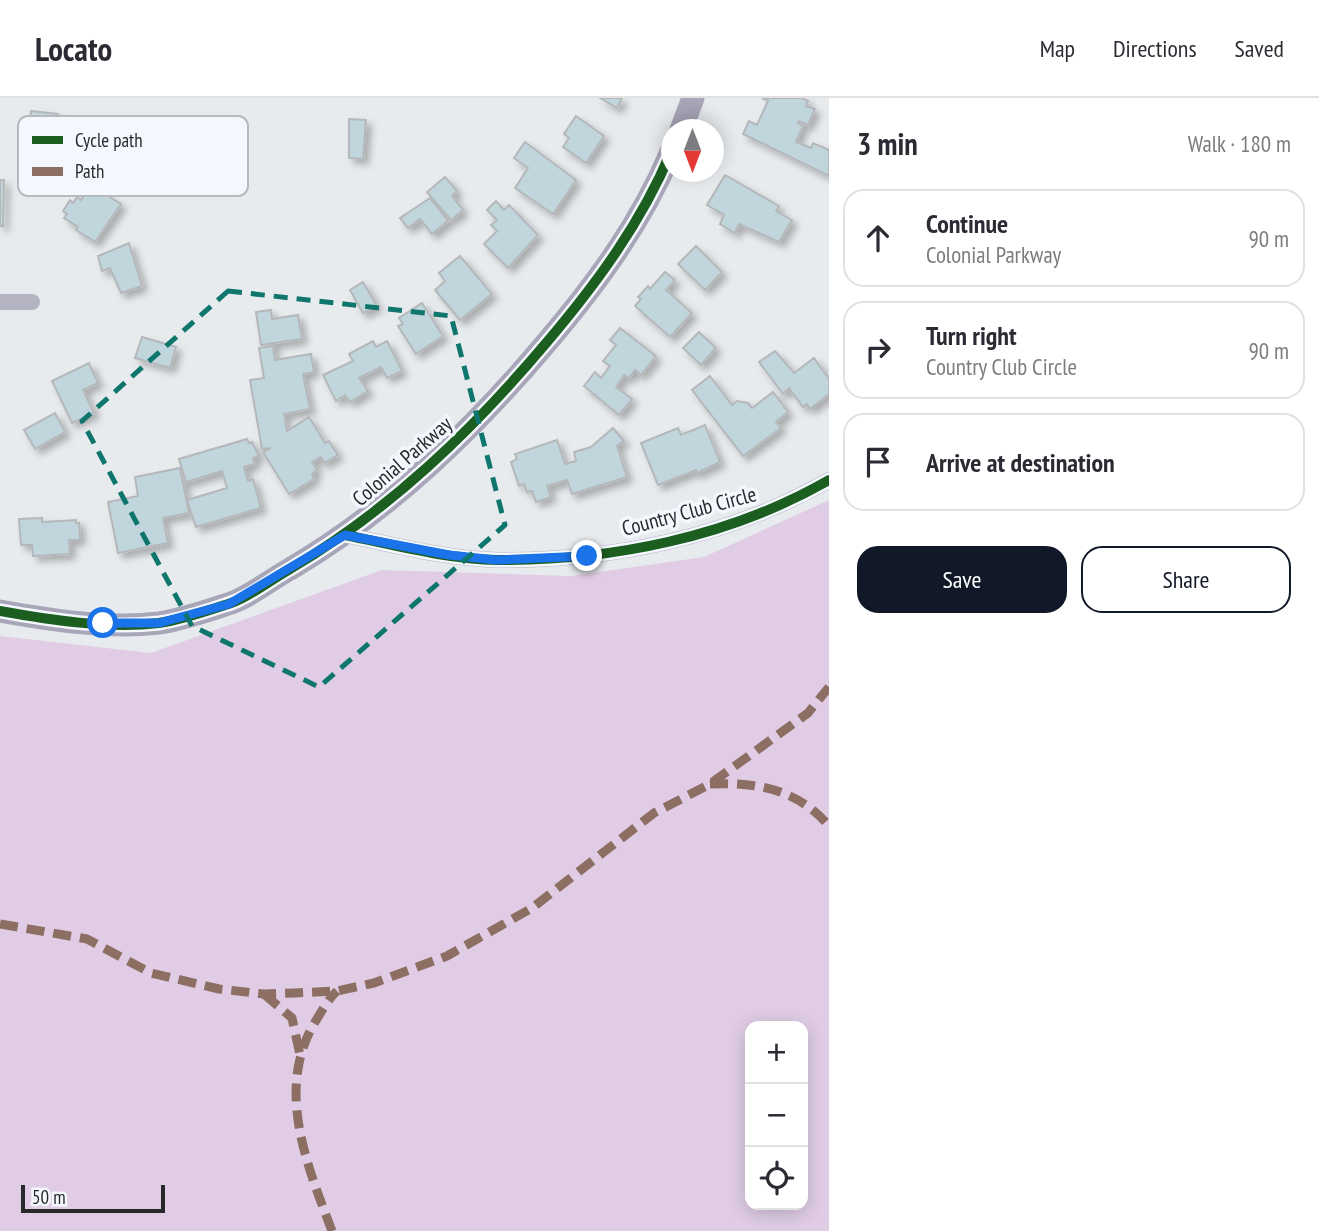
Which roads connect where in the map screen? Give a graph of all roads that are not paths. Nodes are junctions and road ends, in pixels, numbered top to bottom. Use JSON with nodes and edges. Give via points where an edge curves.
{"nodes":[{"id":1,"x":693,"y":98,"type":"edge"},
{"id":2,"x":685,"y":119,"type":"edge"},
{"id":3,"x":661,"y":177,"type":"edge"},
{"id":4,"x":0,"y":302,"type":"edge"},
{"id":5,"x":32,"y":302,"type":"dead end"},
{"id":6,"x":829,"y":480,"type":"edge"},
{"id":7,"x":345,"y":535,"type":"junction"},
{"id":8,"x":0,"y":611,"type":"edge"}],
"edges":[{"from":1,"to":2,"type":"street"},
{"from":3,"to":7,"type":"street","name":"Colonial Parkway","via":[[616,256],[511,384],[445,452]]},
{"from":4,"to":5,"type":"street"},
{"from":6,"to":7,"type":"street","name":"Country Club Circle","via":[[747,520],[649,546],[587,556],[496,560]]},
{"from":7,"to":8,"type":"street","name":"Colonial Parkway","via":[[229,604],[159,623],[103,623]]}]}
